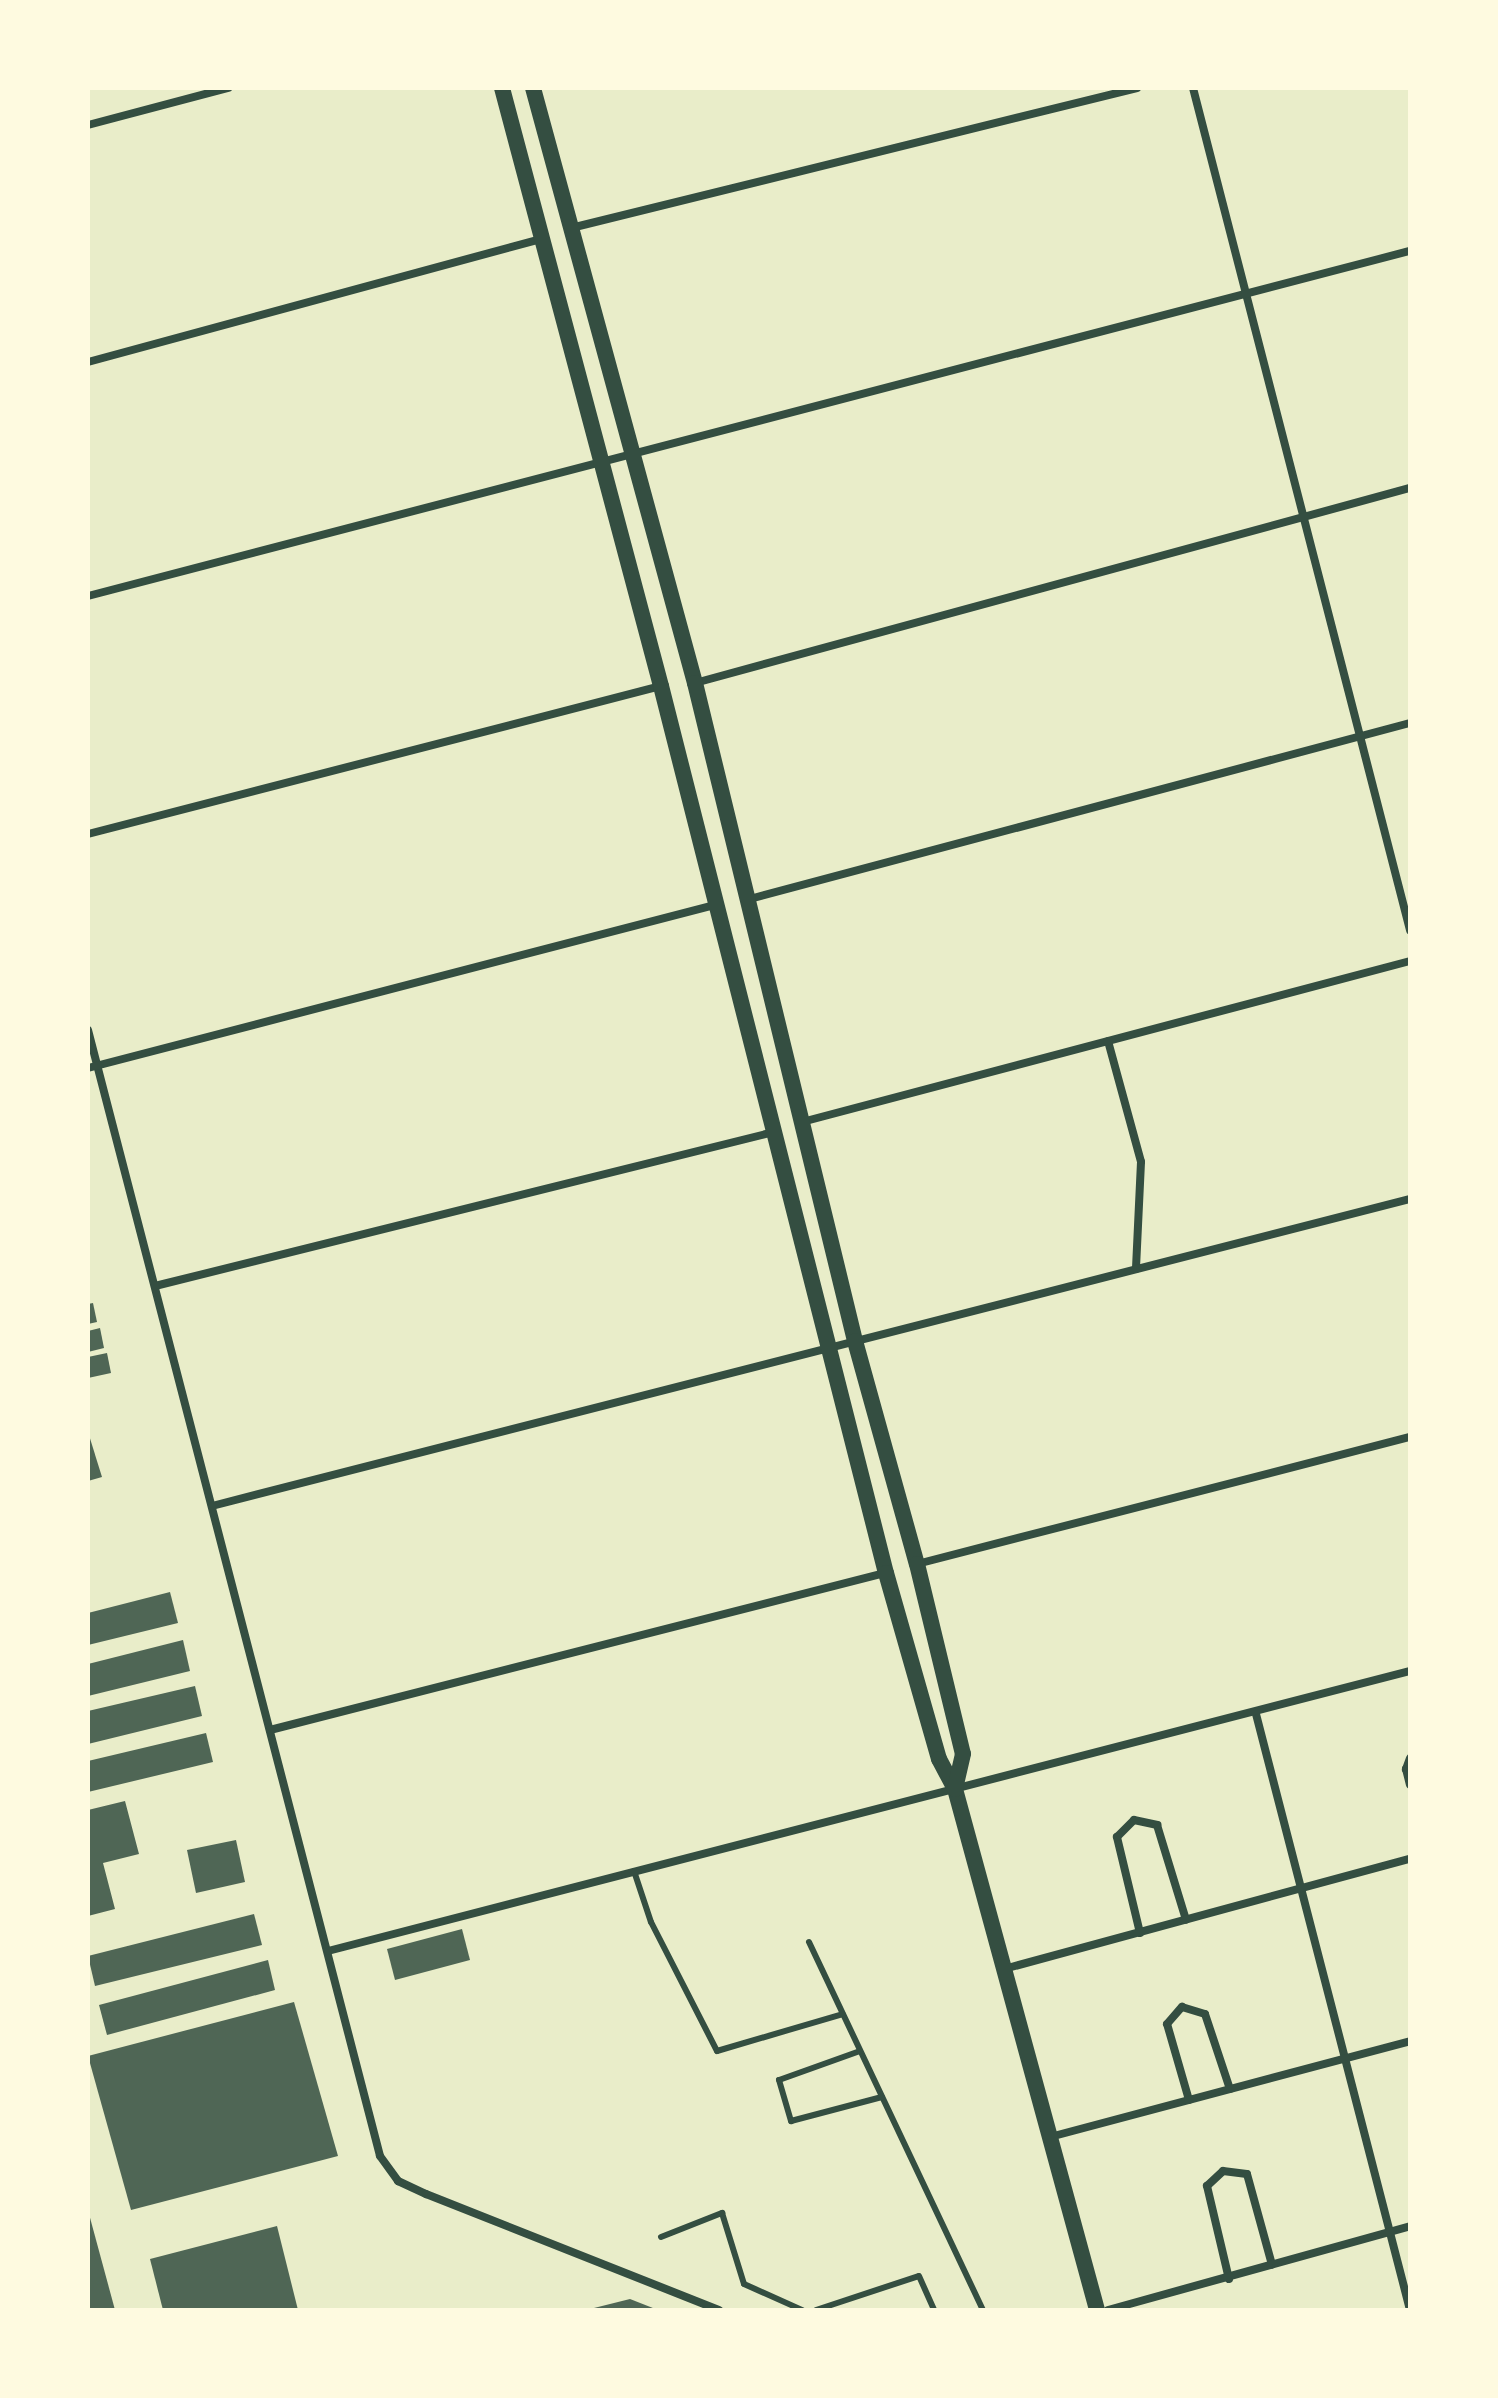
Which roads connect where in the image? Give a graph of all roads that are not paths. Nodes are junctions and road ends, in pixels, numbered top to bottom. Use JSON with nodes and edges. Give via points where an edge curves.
{"nodes":[{"id":1,"x":228,"y":88,"type":"edge"},
{"id":2,"x":502,"y":88,"type":"edge"},
{"id":3,"x":533,"y":88,"type":"edge"},
{"id":4,"x":1137,"y":88,"type":"edge"},
{"id":5,"x":1193,"y":88,"type":"edge"},
{"id":6,"x":88,"y":125,"type":"edge"},
{"id":7,"x":569,"y":229,"type":"junction"},
{"id":8,"x":540,"y":239,"type":"junction"},
{"id":9,"x":1410,"y":251,"type":"edge"},
{"id":10,"x":1244,"y":295,"type":"junction"},
{"id":11,"x":88,"y":362,"type":"edge"},
{"id":12,"x":633,"y":453,"type":"junction"},
{"id":13,"x":601,"y":462,"type":"junction"},
{"id":14,"x":1410,"y":488,"type":"edge"},
{"id":15,"x":1302,"y":516,"type":"junction"},
{"id":16,"x":88,"y":596,"type":"edge"},
{"id":17,"x":695,"y":683,"type":"junction"},
{"id":18,"x":661,"y":686,"type":"junction"},
{"id":19,"x":1410,"y":723,"type":"edge"},
{"id":20,"x":1359,"y":737,"type":"junction"},
{"id":21,"x":88,"y":834,"type":"edge"},
{"id":22,"x":746,"y":900,"type":"junction"},
{"id":23,"x":714,"y":905,"type":"junction"},
{"id":24,"x":1410,"y":930,"type":"edge"},
{"id":25,"x":1410,"y":961,"type":"edge"},
{"id":26,"x":88,"y":1030,"type":"edge"},
{"id":27,"x":1108,"y":1041,"type":"junction"},
{"id":28,"x":93,"y":1067,"type":"edge"},
{"id":29,"x":802,"y":1122,"type":"junction"},
{"id":30,"x":770,"y":1133,"type":"junction"},
{"id":31,"x":1410,"y":1199,"type":"edge"},
{"id":32,"x":1136,"y":1269,"type":"junction"},
{"id":33,"x":155,"y":1286,"type":"junction"},
{"id":34,"x":855,"y":1341,"type":"junction"},
{"id":35,"x":829,"y":1348,"type":"junction"},
{"id":36,"x":1410,"y":1437,"type":"edge"},
{"id":37,"x":212,"y":1506,"type":"junction"},
{"id":38,"x":917,"y":1564,"type":"junction"},
{"id":39,"x":886,"y":1573,"type":"junction"},
{"id":40,"x":1410,"y":1671,"type":"edge"},
{"id":41,"x":1256,"y":1714,"type":"junction"},
{"id":42,"x":270,"y":1730,"type":"junction"},
{"id":43,"x":1410,"y":1758,"type":"edge"},
{"id":44,"x":1410,"y":1785,"type":"edge"},
{"id":45,"x":955,"y":1789,"type":"junction"},
{"id":46,"x":1410,"y":1859,"type":"edge"},
{"id":47,"x":634,"y":1871,"type":"junction"},
{"id":48,"x":1299,"y":1891,"type":"junction"},
{"id":49,"x":1186,"y":1920,"type":"junction"},
{"id":50,"x":1140,"y":1933,"type":"junction"},
{"id":51,"x":809,"y":1942,"type":"dead end"},
{"id":52,"x":328,"y":1951,"type":"junction"},
{"id":53,"x":1004,"y":1969,"type":"junction"},
{"id":54,"x":843,"y":2014,"type":"junction"},
{"id":55,"x":1410,"y":2041,"type":"edge"},
{"id":56,"x":860,"y":2051,"type":"junction"},
{"id":57,"x":1343,"y":2058,"type":"junction"},
{"id":58,"x":1230,"y":2089,"type":"junction"},
{"id":59,"x":882,"y":2097,"type":"junction"},
{"id":60,"x":1189,"y":2100,"type":"junction"},
{"id":61,"x":1050,"y":2137,"type":"junction"},
{"id":62,"x":1410,"y":2226,"type":"edge"},
{"id":63,"x":1389,"y":2232,"type":"junction"},
{"id":64,"x":661,"y":2237,"type":"dead end"},
{"id":65,"x":1272,"y":2265,"type":"junction"},
{"id":66,"x":1229,"y":2279,"type":"junction"},
{"id":67,"x":719,"y":2310,"type":"edge"},
{"id":68,"x":802,"y":2310,"type":"edge"},
{"id":69,"x":816,"y":2310,"type":"edge"},
{"id":70,"x":934,"y":2310,"type":"edge"},
{"id":71,"x":983,"y":2310,"type":"edge"},
{"id":72,"x":1097,"y":2310,"type":"edge"},
{"id":73,"x":1108,"y":2310,"type":"edge"},
{"id":74,"x":1410,"y":2310,"type":"edge"}],
"edges":[{"from":1,"to":6,"type":"street"},
{"from":2,"to":8,"type":"main road"},
{"from":3,"to":7,"type":"main road"},
{"from":4,"to":7,"type":"street"},
{"from":5,"to":10,"type":"street"},
{"from":7,"to":12,"type":"main road"},
{"from":8,"to":11,"type":"street"},
{"from":8,"to":13,"type":"main road"},
{"from":9,"to":10,"type":"street"},
{"from":10,"to":12,"type":"street"},
{"from":10,"to":15,"type":"street"},
{"from":12,"to":13,"type":"street"},
{"from":12,"to":17,"type":"main road"},
{"from":13,"to":16,"type":"street"},
{"from":13,"to":18,"type":"main road"},
{"from":14,"to":15,"type":"street"},
{"from":15,"to":17,"type":"street"},
{"from":15,"to":20,"type":"street"},
{"from":17,"to":22,"type":"main road"},
{"from":18,"to":21,"type":"street"},
{"from":18,"to":23,"type":"main road"},
{"from":19,"to":20,"type":"street"},
{"from":20,"to":22,"type":"street"},
{"from":20,"to":24,"type":"street"},
{"from":22,"to":29,"type":"main road"},
{"from":23,"to":28,"type":"street"},
{"from":23,"to":30,"type":"main road"},
{"from":25,"to":27,"type":"street"},
{"from":26,"to":28,"type":"street"},
{"from":27,"to":29,"type":"street"},
{"from":27,"to":32,"type":"street","via":[[1141,1162]]},
{"from":28,"to":33,"type":"street"},
{"from":29,"to":34,"type":"main road"},
{"from":30,"to":33,"type":"street"},
{"from":30,"to":35,"type":"main road"},
{"from":31,"to":32,"type":"street"},
{"from":32,"to":34,"type":"street"},
{"from":33,"to":37,"type":"street"},
{"from":34,"to":35,"type":"street"},
{"from":34,"to":38,"type":"main road"},
{"from":35,"to":37,"type":"street"},
{"from":35,"to":39,"type":"main road"},
{"from":36,"to":38,"type":"street"},
{"from":37,"to":42,"type":"street"},
{"from":38,"to":45,"type":"main road","via":[[963,1754]]},
{"from":39,"to":42,"type":"street"},
{"from":39,"to":45,"type":"main road","via":[[939,1759]]},
{"from":40,"to":41,"type":"street"},
{"from":41,"to":45,"type":"street"},
{"from":41,"to":48,"type":"street"},
{"from":42,"to":52,"type":"street"},
{"from":43,"to":44,"type":"street"},
{"from":45,"to":47,"type":"street"},
{"from":45,"to":53,"type":"main road"},
{"from":46,"to":48,"type":"street"},
{"from":47,"to":52,"type":"street"},
{"from":47,"to":54,"type":"lane","via":[[651,1922],[717,2051]]},
{"from":48,"to":49,"type":"street"},
{"from":48,"to":57,"type":"street"},
{"from":49,"to":50,"type":"street"},
{"from":49,"to":50,"type":"street","via":[[1157,1825],[1134,1820],[1117,1837]]},
{"from":50,"to":53,"type":"street"},
{"from":51,"to":54,"type":"lane"},
{"from":52,"to":67,"type":"street","via":[[380,2156],[398,2181]]},
{"from":53,"to":61,"type":"main road"},
{"from":54,"to":56,"type":"lane"},
{"from":55,"to":57,"type":"street"},
{"from":56,"to":59,"type":"lane"},
{"from":56,"to":59,"type":"lane","via":[[779,2080],[791,2121]]},
{"from":57,"to":58,"type":"street"},
{"from":57,"to":63,"type":"street"},
{"from":58,"to":60,"type":"street"},
{"from":58,"to":60,"type":"street","via":[[1205,2014],[1182,2007],[1167,2024]]},
{"from":59,"to":71,"type":"lane"},
{"from":60,"to":61,"type":"street"},
{"from":61,"to":72,"type":"main road"},
{"from":62,"to":63,"type":"street"},
{"from":63,"to":65,"type":"street"},
{"from":63,"to":74,"type":"street"},
{"from":64,"to":68,"type":"lane","via":[[722,2213],[744,2284]]},
{"from":65,"to":66,"type":"street"},
{"from":65,"to":66,"type":"street","via":[[1247,2174],[1223,2171],[1207,2186]]},
{"from":66,"to":73,"type":"street"},
{"from":69,"to":70,"type":"lane","via":[[919,2276]]}]}
